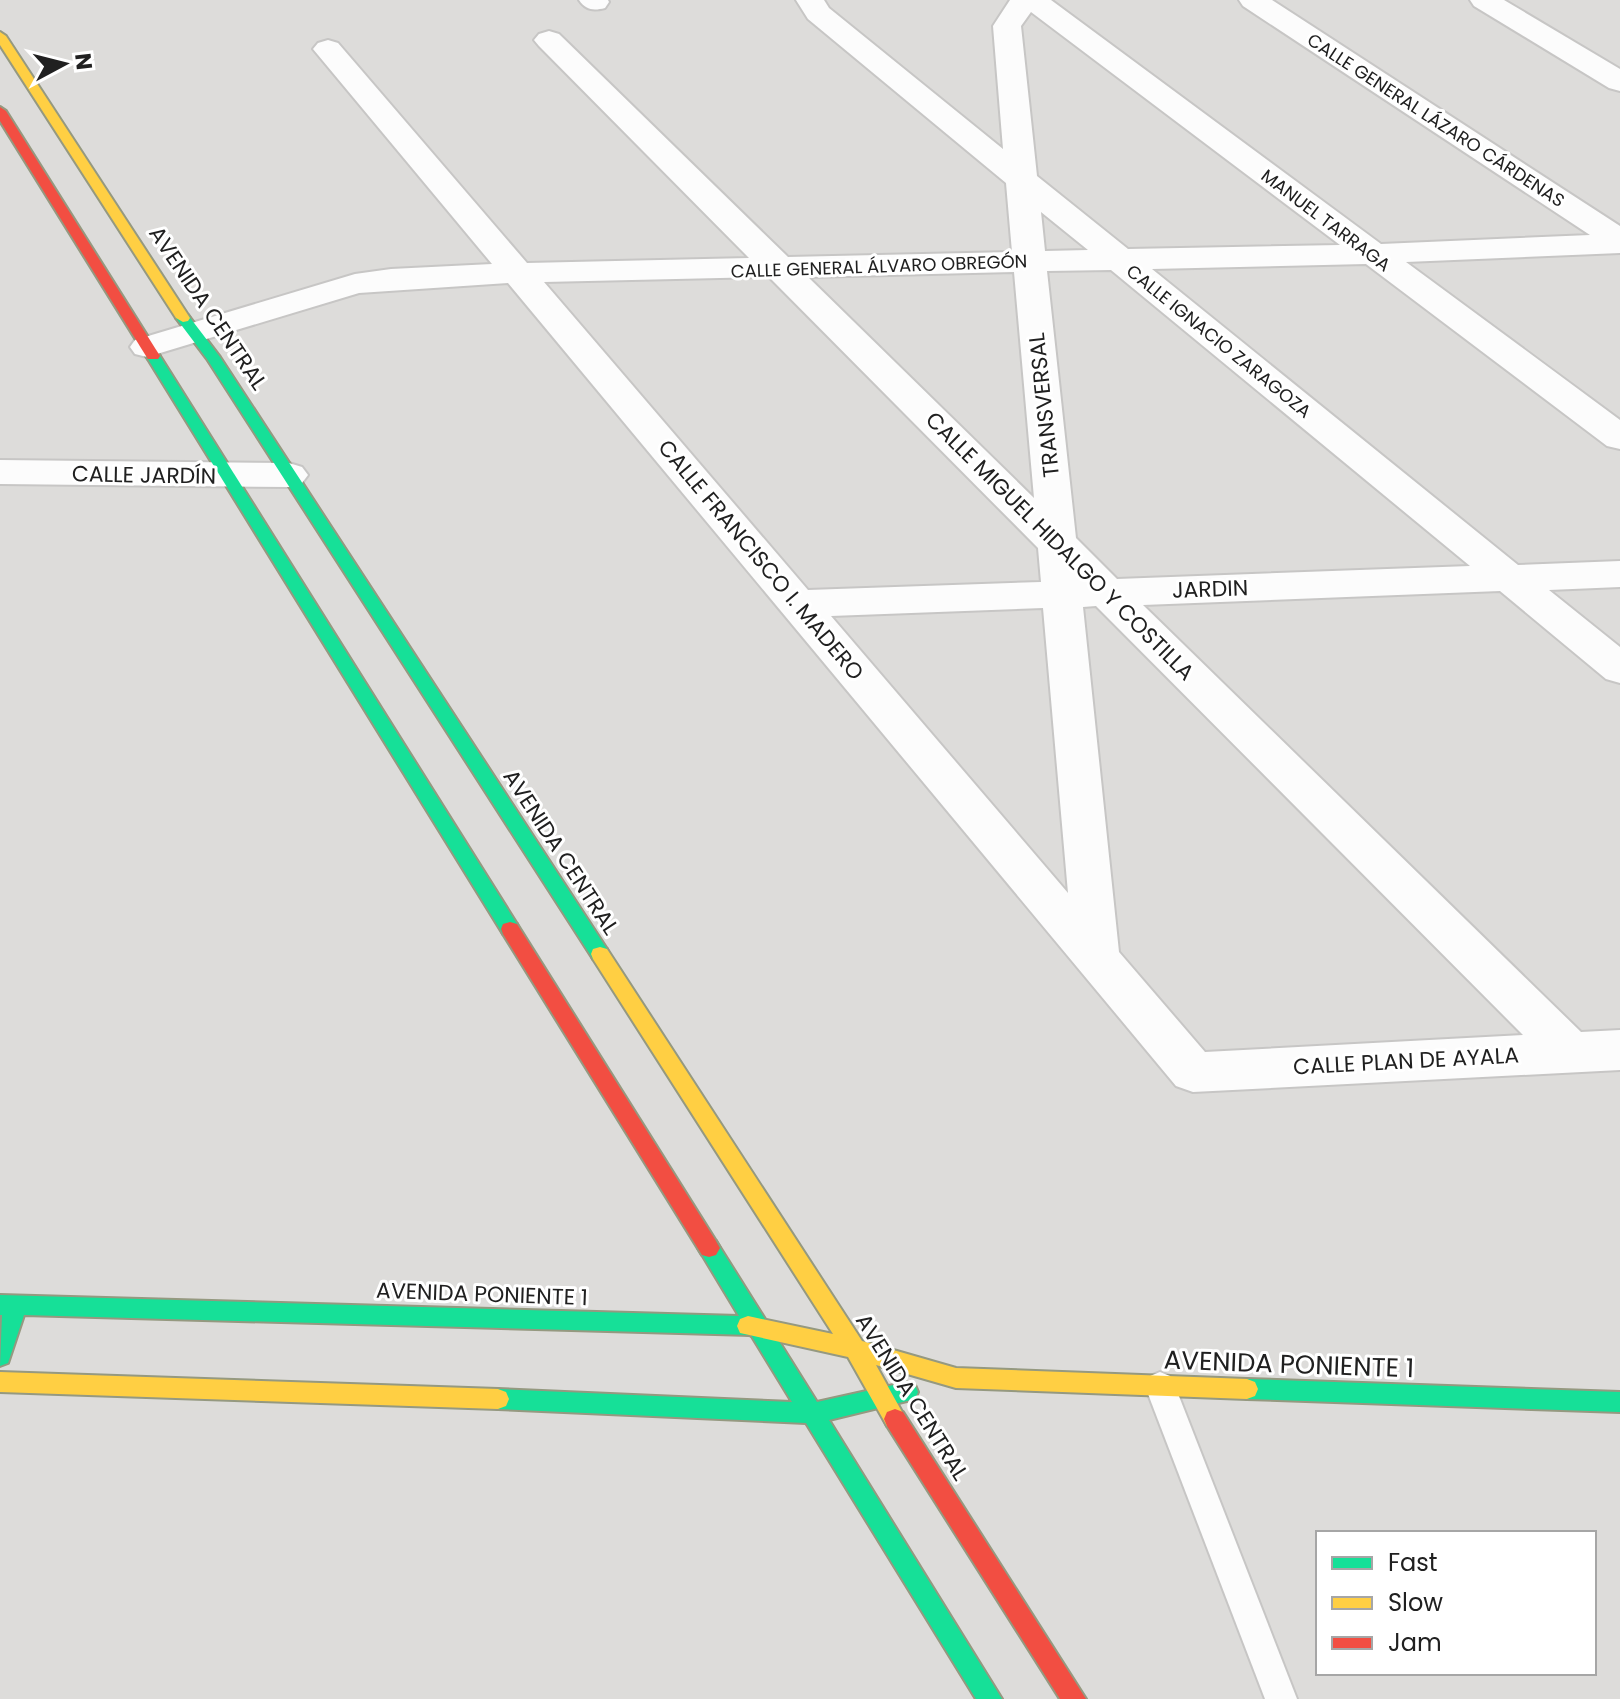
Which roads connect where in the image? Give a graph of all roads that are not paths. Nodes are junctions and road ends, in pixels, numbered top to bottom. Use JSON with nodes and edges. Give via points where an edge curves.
{"nodes":[{"id":1,"x":1024,"y":0,"type":"edge"},
{"id":2,"x":1033,"y":0,"type":"edge"},
{"id":3,"x":1253,"y":0,"type":"edge"},
{"id":4,"x":1484,"y":0,"type":"edge"},
{"id":5,"x":814,"y":7,"type":"edge"},
{"id":6,"x":0,"y":36,"type":"edge"},
{"id":7,"x":549,"y":40,"type":"dead end"},
{"id":8,"x":328,"y":49,"type":"dead end"},
{"id":9,"x":1620,"y":82,"type":"edge"},
{"id":10,"x":0,"y":111,"type":"edge"},
{"id":11,"x":1021,"y":179,"type":"junction"},
{"id":12,"x":1620,"y":241,"type":"edge"},
{"id":13,"x":1371,"y":254,"type":"junction"},
{"id":14,"x":1120,"y":260,"type":"junction"},
{"id":15,"x":1030,"y":262,"type":"junction"},
{"id":16,"x":781,"y":269,"type":"junction"},
{"id":17,"x":518,"y":273,"type":"junction"},
{"id":18,"x":194,"y":335,"type":"junction"},
{"id":19,"x":147,"y":347,"type":"junction"},
{"id":20,"x":1620,"y":438,"type":"edge"},
{"id":21,"x":0,"y":472,"type":"edge"},
{"id":22,"x":289,"y":475,"type":"junction"},
{"id":23,"x":229,"y":476,"type":"junction"},
{"id":24,"x":1057,"y":543,"type":"junction"},
{"id":25,"x":1620,"y":574,"type":"edge"},
{"id":26,"x":1511,"y":578,"type":"junction"},
{"id":27,"x":1107,"y":593,"type":"junction"},
{"id":28,"x":1062,"y":595,"type":"junction"},
{"id":29,"x":800,"y":604,"type":"junction"},
{"id":30,"x":1620,"y":669,"type":"edge"},
{"id":31,"x":1097,"y":959,"type":"junction"},
{"id":32,"x":1620,"y":1050,"type":"edge"},
{"id":33,"x":1571,"y":1053,"type":"junction"},
{"id":34,"x":1193,"y":1072,"type":"joint"},
{"id":35,"x":8,"y":1305,"type":"edge"},
{"id":36,"x":756,"y":1326,"type":"junction"},
{"id":37,"x":855,"y":1349,"type":"junction"},
{"id":38,"x":0,"y":1356,"type":"edge"},
{"id":39,"x":956,"y":1378,"type":"junction"},
{"id":40,"x":0,"y":1382,"type":"edge"},
{"id":41,"x":1160,"y":1386,"type":"junction"},
{"id":42,"x":882,"y":1399,"type":"junction"},
{"id":43,"x":1620,"y":1402,"type":"edge"},
{"id":44,"x":813,"y":1413,"type":"junction"},
{"id":45,"x":990,"y":1699,"type":"edge"},
{"id":46,"x":1074,"y":1699,"type":"edge"},
{"id":47,"x":1281,"y":1699,"type":"edge"}],
"edges":[{"from":1,"to":11,"type":"street","name":"TRANSVERSAL","via":[[1007,26]]},
{"from":2,"to":13,"type":"street","name":"MANUEL TARRAGA"},
{"from":3,"to":12,"type":"street","name":"CALLE GENERAL LÁZARO CÁRDENAS"},
{"from":4,"to":9,"type":"street"},
{"from":5,"to":11,"type":"street","name":"CALLE IGNACIO ZARAGOZA"},
{"from":6,"to":18,"type":"street","name":"AVENIDA CENTRAL"},
{"from":7,"to":16,"type":"street","name":"CALLE MIGUEL HIDALGO Y COSTILLA"},
{"from":8,"to":17,"type":"street","name":"CALLE FRANCISCO I. MADERO"},
{"from":10,"to":19,"type":"street"},
{"from":11,"to":14,"type":"street","name":"CALLE IGNACIO ZARAGOZA"},
{"from":11,"to":15,"type":"street","name":"TRANSVERSAL"},
{"from":12,"to":13,"type":"street","name":"CALLE GENERAL ÁLVARO OBREGÓN"},
{"from":13,"to":14,"type":"street","name":"CALLE GENERAL ÁLVARO OBREGÓN"},
{"from":13,"to":20,"type":"street","name":"MANUEL TARRAGA"},
{"from":14,"to":15,"type":"street","name":"CALLE GENERAL ÁLVARO OBREGÓN"},
{"from":14,"to":26,"type":"street","name":"CALLE IGNACIO ZARAGOZA"},
{"from":15,"to":16,"type":"street","name":"CALLE GENERAL ÁLVARO OBREGÓN"},
{"from":15,"to":24,"type":"street","name":"TRANSVERSAL"},
{"from":16,"to":17,"type":"street","name":"CALLE GENERAL ÁLVARO OBREGÓN"},
{"from":16,"to":24,"type":"street","name":"CALLE MIGUEL HIDALGO Y COSTILLA"},
{"from":17,"to":18,"type":"street","name":"CALLE GENERAL ÁLVARO OBREGÓN","via":[[355,284]]},
{"from":17,"to":29,"type":"street","name":"CALLE FRANCISCO I. MADERO"},
{"from":18,"to":19,"type":"street","name":"CALLE GENERAL ÁLVARO OBREGÓN"},
{"from":18,"to":22,"type":"street","name":"AVENIDA CENTRAL"},
{"from":19,"to":23,"type":"street"},
{"from":21,"to":23,"type":"street","name":"CALLE JARDÍN"},
{"from":22,"to":23,"type":"street","name":"CALLE JARDÍN"},
{"from":22,"to":37,"type":"street","name":"AVENIDA CENTRAL"},
{"from":23,"to":36,"type":"street"},
{"from":24,"to":27,"type":"street","name":"CALLE MIGUEL HIDALGO Y COSTILLA"},
{"from":24,"to":28,"type":"street","name":"TRANSVERSAL"},
{"from":25,"to":26,"type":"street","name":"JARDIN"},
{"from":26,"to":27,"type":"street","name":"JARDIN"},
{"from":26,"to":30,"type":"street","name":"CALLE IGNACIO ZARAGOZA"},
{"from":27,"to":28,"type":"street","name":"JARDIN"},
{"from":27,"to":33,"type":"street","name":"CALLE MIGUEL HIDALGO Y COSTILLA"},
{"from":28,"to":29,"type":"street","name":"JARDIN"},
{"from":28,"to":31,"type":"street","name":"TRANSVERSAL"},
{"from":29,"to":31,"type":"street","name":"CALLE FRANCISCO I. MADERO"},
{"from":31,"to":34,"type":"street","name":"CALLE FRANCISCO I. MADERO"},
{"from":32,"to":33,"type":"street","name":"CALLE PLAN DE AYALA"},
{"from":33,"to":34,"type":"street","name":"CALLE PLAN DE AYALA"},
{"from":35,"to":36,"type":"street","name":"AVENIDA PONIENTE 1"},
{"from":35,"to":38,"type":"street"},
{"from":36,"to":37,"type":"street","name":"AVENIDA PONIENTE 1"},
{"from":36,"to":44,"type":"street"},
{"from":37,"to":39,"type":"street","name":"AVENIDA PONIENTE 1"},
{"from":37,"to":42,"type":"street","name":"AVENIDA CENTRAL"},
{"from":39,"to":41,"type":"street","name":"AVENIDA PONIENTE 1"},
{"from":39,"to":42,"type":"street","name":"AVENIDA PONIENTE 1"},
{"from":40,"to":44,"type":"street","name":"AVENIDA PONIENTE 1"},
{"from":41,"to":43,"type":"street","name":"AVENIDA PONIENTE 1"},
{"from":41,"to":47,"type":"lane"},
{"from":42,"to":44,"type":"street","name":"AVENIDA PONIENTE 1"},
{"from":42,"to":46,"type":"street","name":"AVENIDA CENTRAL"},
{"from":44,"to":45,"type":"street"}]}
